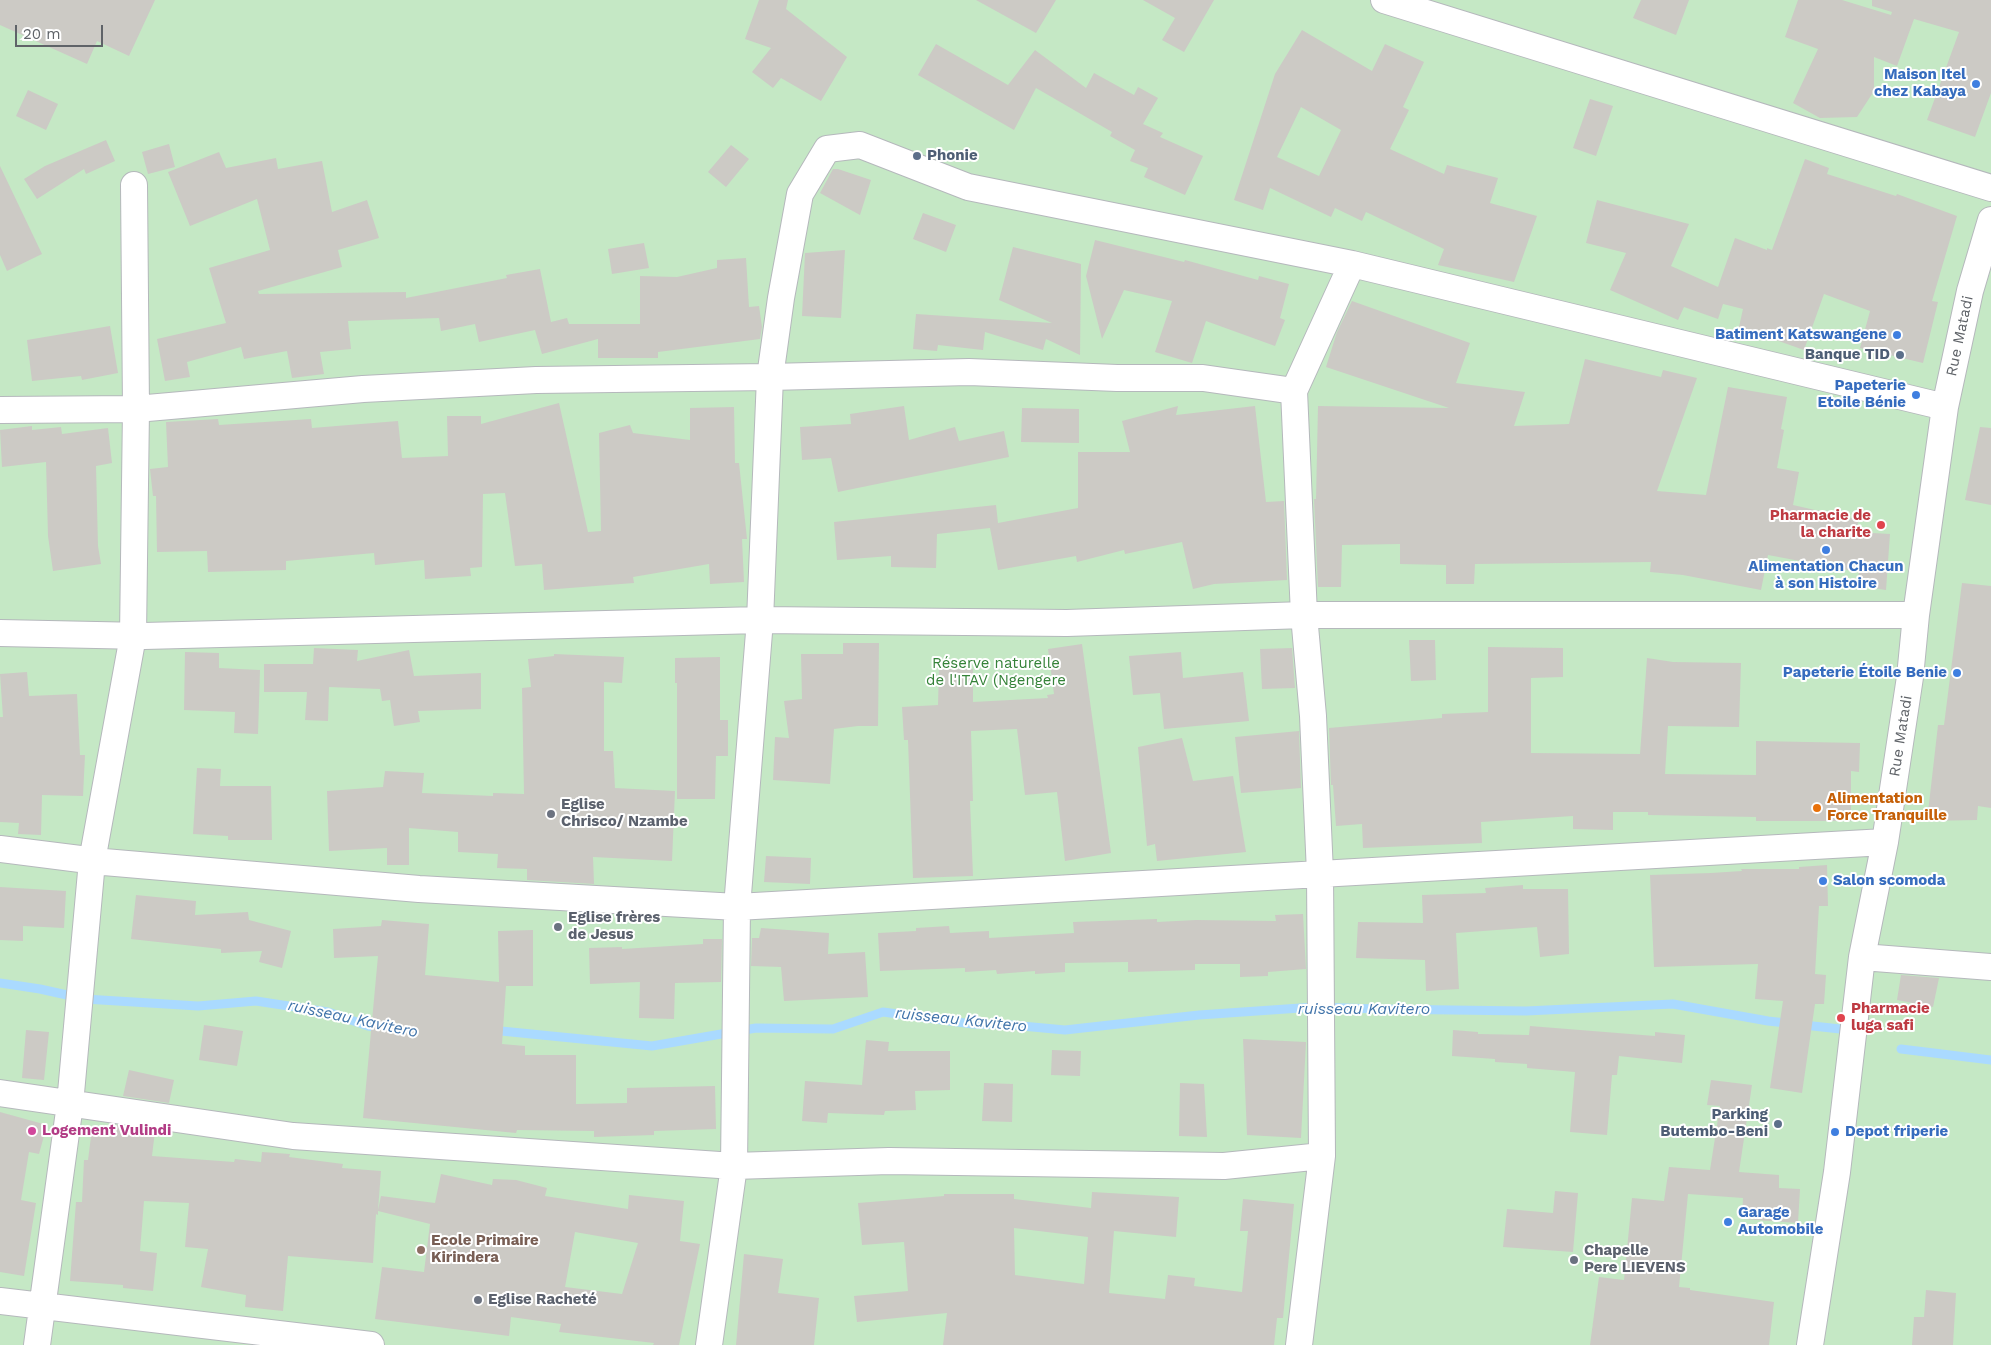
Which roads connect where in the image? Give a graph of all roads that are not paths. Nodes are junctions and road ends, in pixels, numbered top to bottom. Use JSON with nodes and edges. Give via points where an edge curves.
{"nodes":[{"id":1,"x":1384,"y":0,"type":"edge"},
{"id":2,"x":134,"y":185,"type":"dead end"},
{"id":3,"x":1991,"y":188,"type":"edge"},
{"id":4,"x":1991,"y":220,"type":"edge"},
{"id":5,"x":1352,"y":264,"type":"junction"},
{"id":6,"x":770,"y":377,"type":"junction"},
{"id":7,"x":1294,"y":391,"type":"junction"},
{"id":8,"x":1945,"y":407,"type":"junction"},
{"id":9,"x":136,"y":409,"type":"junction"},
{"id":10,"x":0,"y":410,"type":"edge"},
{"id":11,"x":1304,"y":615,"type":"junction"},
{"id":12,"x":1916,"y":615,"type":"junction"},
{"id":13,"x":760,"y":620,"type":"junction"},
{"id":14,"x":0,"y":633,"type":"edge"},
{"id":15,"x":133,"y":636,"type":"junction"},
{"id":16,"x":1885,"y":842,"type":"junction"},
{"id":17,"x":0,"y":850,"type":"edge"},
{"id":18,"x":92,"y":861,"type":"junction"},
{"id":19,"x":1320,"y":873,"type":"junction"},
{"id":20,"x":737,"y":907,"type":"junction"},
{"id":21,"x":1862,"y":957,"type":"junction"},
{"id":22,"x":1991,"y":967,"type":"edge"},
{"id":23,"x":0,"y":1093,"type":"edge"},
{"id":24,"x":70,"y":1104,"type":"junction"},
{"id":25,"x":1322,"y":1156,"type":"junction"},
{"id":26,"x":734,"y":1166,"type":"junction"},
{"id":27,"x":0,"y":1301,"type":"edge"},
{"id":28,"x":43,"y":1307,"type":"junction"},
{"id":29,"x":37,"y":1345,"type":"edge"},
{"id":30,"x":371,"y":1345,"type":"edge"},
{"id":31,"x":709,"y":1345,"type":"edge"},
{"id":32,"x":1299,"y":1345,"type":"edge"},
{"id":33,"x":1810,"y":1345,"type":"edge"}],
"edges":[{"from":1,"to":3,"type":"street"},
{"from":2,"to":9,"type":"street"},
{"from":4,"to":8,"type":"street","name":"Rue Matadi","via":[[1970,292]]},
{"from":5,"to":6,"type":"street","via":[[968,187],[860,145],[827,149],[800,194]]},
{"from":5,"to":7,"type":"street"},
{"from":5,"to":8,"type":"street"},
{"from":6,"to":7,"type":"street","via":[[969,372],[1203,378]]},
{"from":6,"to":9,"type":"street","via":[[536,380],[363,389]]},
{"from":6,"to":13,"type":"street"},
{"from":7,"to":11,"type":"street"},
{"from":8,"to":12,"type":"street","name":"Rue Matadi"},
{"from":9,"to":10,"type":"street"},
{"from":9,"to":15,"type":"street"},
{"from":11,"to":12,"type":"street"},
{"from":11,"to":13,"type":"street","via":[[1067,623]]},
{"from":11,"to":19,"type":"street","via":[[1313,716]]},
{"from":12,"to":16,"type":"street","name":"Rue Matadi"},
{"from":13,"to":15,"type":"street"},
{"from":13,"to":20,"type":"street"},
{"from":14,"to":15,"type":"street"},
{"from":15,"to":18,"type":"street"},
{"from":16,"to":19,"type":"street"},
{"from":16,"to":21,"type":"street","name":"Rue Matadi"},
{"from":17,"to":18,"type":"street"},
{"from":18,"to":20,"type":"street","via":[[419,889]]},
{"from":18,"to":24,"type":"street"},
{"from":19,"to":20,"type":"street"},
{"from":19,"to":25,"type":"street"},
{"from":20,"to":26,"type":"street"},
{"from":21,"to":22,"type":"street"},
{"from":21,"to":33,"type":"street","name":"Rue Matadi","via":[[1837,1172]]},
{"from":23,"to":24,"type":"street"},
{"from":24,"to":26,"type":"street","via":[[293,1136]]},
{"from":24,"to":28,"type":"street"},
{"from":25,"to":26,"type":"street","via":[[1224,1166],[889,1161]]},
{"from":25,"to":32,"type":"street"},
{"from":26,"to":31,"type":"street"},
{"from":27,"to":28,"type":"street"},
{"from":28,"to":29,"type":"street"},
{"from":28,"to":30,"type":"street"}]}
